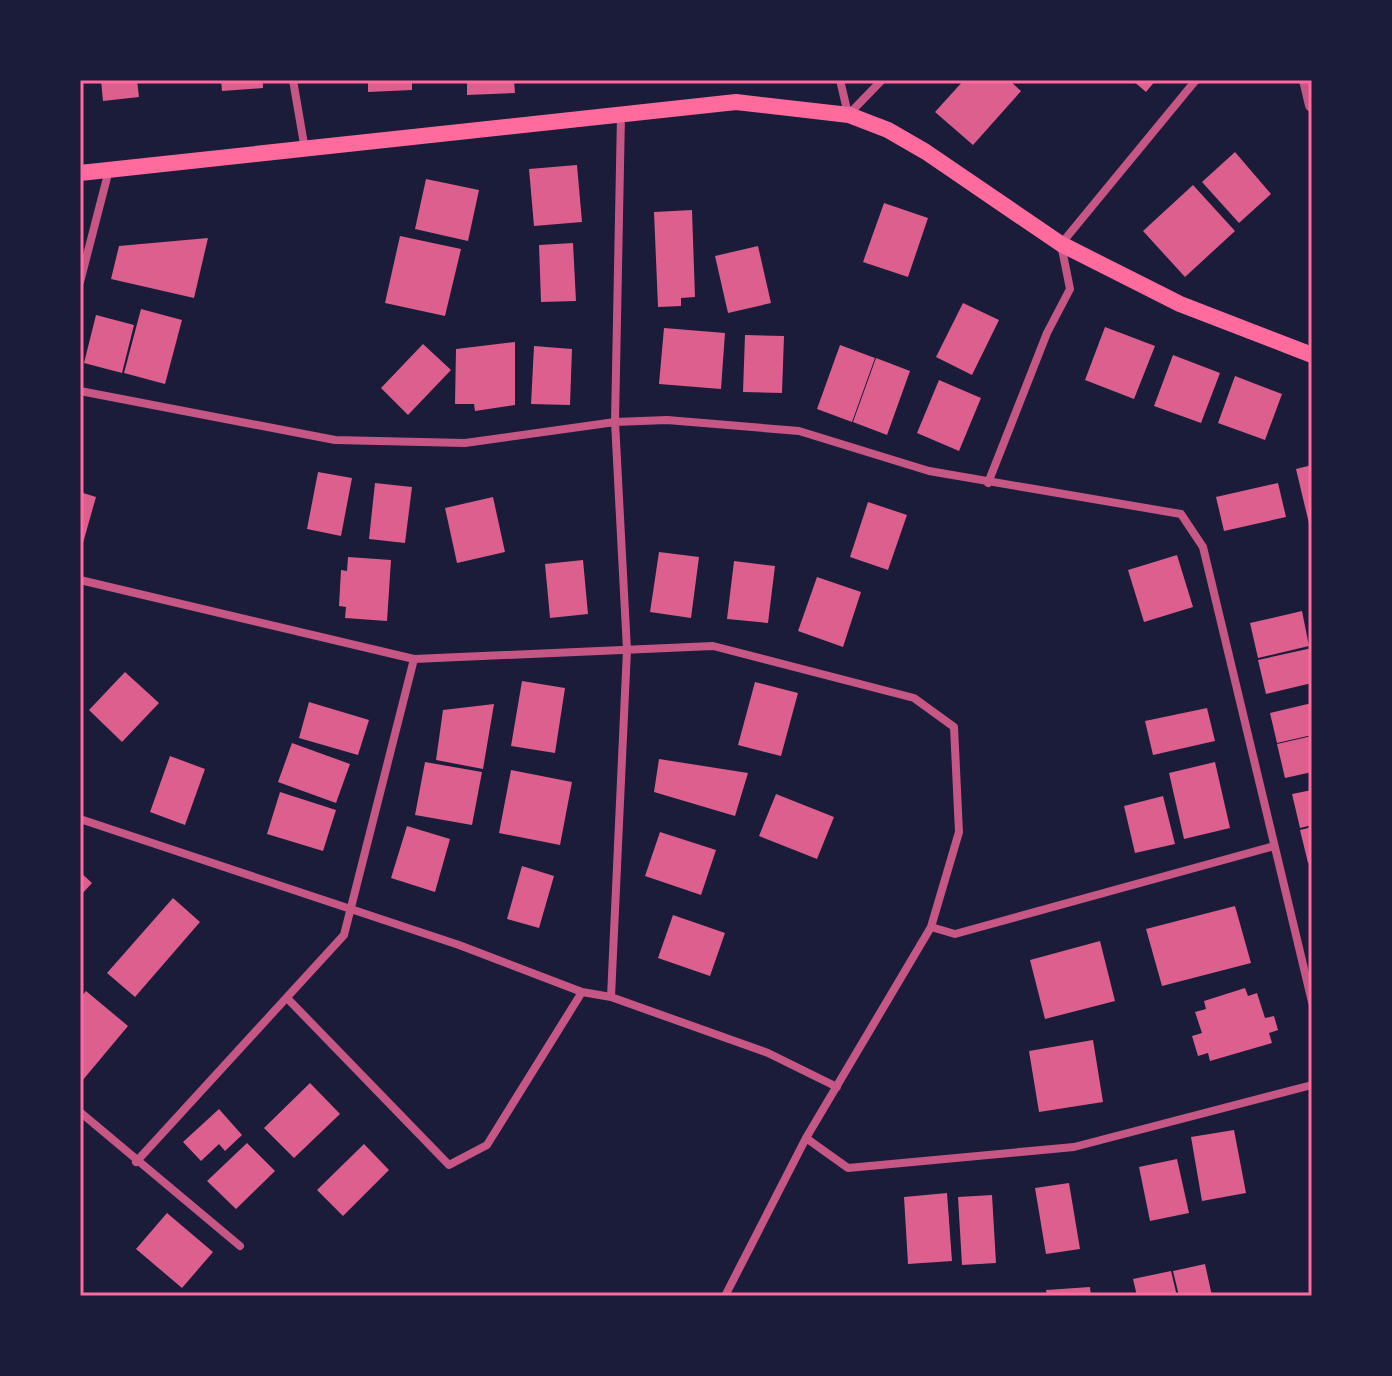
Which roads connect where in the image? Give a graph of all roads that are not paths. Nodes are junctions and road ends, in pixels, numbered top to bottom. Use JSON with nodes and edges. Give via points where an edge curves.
{"nodes":[{"id":1,"x":293,"y":80,"type":"edge"},
{"id":2,"x":840,"y":80,"type":"edge"},
{"id":3,"x":882,"y":80,"type":"edge"},
{"id":4,"x":1196,"y":80,"type":"edge"},
{"id":5,"x":1306,"y":80,"type":"edge"},
{"id":6,"x":1312,"y":105,"type":"edge"},
{"id":7,"x":621,"y":115,"type":"junction"},
{"id":8,"x":849,"y":115,"type":"junction"},
{"id":9,"x":305,"y":150,"type":"junction"},
{"id":10,"x":109,"y":170,"type":"junction"},
{"id":11,"x":80,"y":173,"type":"edge"},
{"id":12,"x":1061,"y":244,"type":"junction"},
{"id":13,"x":80,"y":282,"type":"edge"},
{"id":14,"x":1312,"y":355,"type":"edge"},
{"id":15,"x":80,"y":391,"type":"edge"},
{"id":16,"x":615,"y":422,"type":"junction"},
{"id":17,"x":988,"y":483,"type":"junction"},
{"id":18,"x":80,"y":580,"type":"edge"},
{"id":19,"x":627,"y":650,"type":"junction"},
{"id":20,"x":414,"y":659,"type":"junction"},
{"id":21,"x":80,"y":819,"type":"edge"},
{"id":22,"x":1274,"y":846,"type":"junction"},
{"id":23,"x":351,"y":909,"type":"junction"},
{"id":24,"x":931,"y":927,"type":"junction"},
{"id":25,"x":582,"y":992,"type":"junction"},
{"id":26,"x":611,"y":997,"type":"junction"},
{"id":27,"x":287,"y":998,"type":"junction"},
{"id":28,"x":1312,"y":1002,"type":"edge"},
{"id":29,"x":1312,"y":1085,"type":"edge"},
{"id":30,"x":837,"y":1087,"type":"junction"},
{"id":31,"x":80,"y":1112,"type":"edge"},
{"id":32,"x":806,"y":1138,"type":"junction"},
{"id":33,"x":136,"y":1162,"type":"junction"},
{"id":34,"x":240,"y":1246,"type":"dead end"},
{"id":35,"x":725,"y":1296,"type":"edge"}],
"edges":[{"from":1,"to":9,"type":"street"},
{"from":2,"to":8,"type":"street"},
{"from":3,"to":8,"type":"street"},
{"from":4,"to":12,"type":"street"},
{"from":5,"to":6,"type":"street"},
{"from":7,"to":8,"type":"main road","via":[[736,102]]},
{"from":7,"to":9,"type":"main road"},
{"from":7,"to":16,"type":"street"},
{"from":8,"to":12,"type":"main road","via":[[926,152]]},
{"from":9,"to":10,"type":"main road"},
{"from":10,"to":11,"type":"main road"},
{"from":10,"to":13,"type":"street"},
{"from":12,"to":14,"type":"main road","via":[[1180,304]]},
{"from":12,"to":17,"type":"street","via":[[1070,289],[1047,333]]},
{"from":15,"to":16,"type":"street","via":[[335,440],[465,443]]},
{"from":16,"to":17,"type":"street","via":[[667,420],[799,431],[929,471]]},
{"from":16,"to":19,"type":"street"},
{"from":17,"to":22,"type":"street","via":[[1181,514],[1203,547]]},
{"from":18,"to":20,"type":"street"},
{"from":19,"to":20,"type":"street"},
{"from":19,"to":24,"type":"street","via":[[713,646],[914,698],[954,727],[959,832]]},
{"from":19,"to":26,"type":"street"},
{"from":20,"to":23,"type":"street"},
{"from":21,"to":23,"type":"street"},
{"from":22,"to":24,"type":"street","via":[[955,934]]},
{"from":22,"to":28,"type":"street"},
{"from":23,"to":25,"type":"street"},
{"from":23,"to":27,"type":"street","via":[[344,935]]},
{"from":24,"to":30,"type":"street"},
{"from":25,"to":26,"type":"street"},
{"from":25,"to":27,"type":"street","via":[[487,1145],[449,1165]]},
{"from":26,"to":30,"type":"street","via":[[768,1053]]},
{"from":27,"to":33,"type":"street"},
{"from":29,"to":32,"type":"street","via":[[1074,1147],[848,1168]]},
{"from":30,"to":32,"type":"street"},
{"from":31,"to":33,"type":"street"},
{"from":32,"to":35,"type":"street"},
{"from":33,"to":34,"type":"street"}]}
